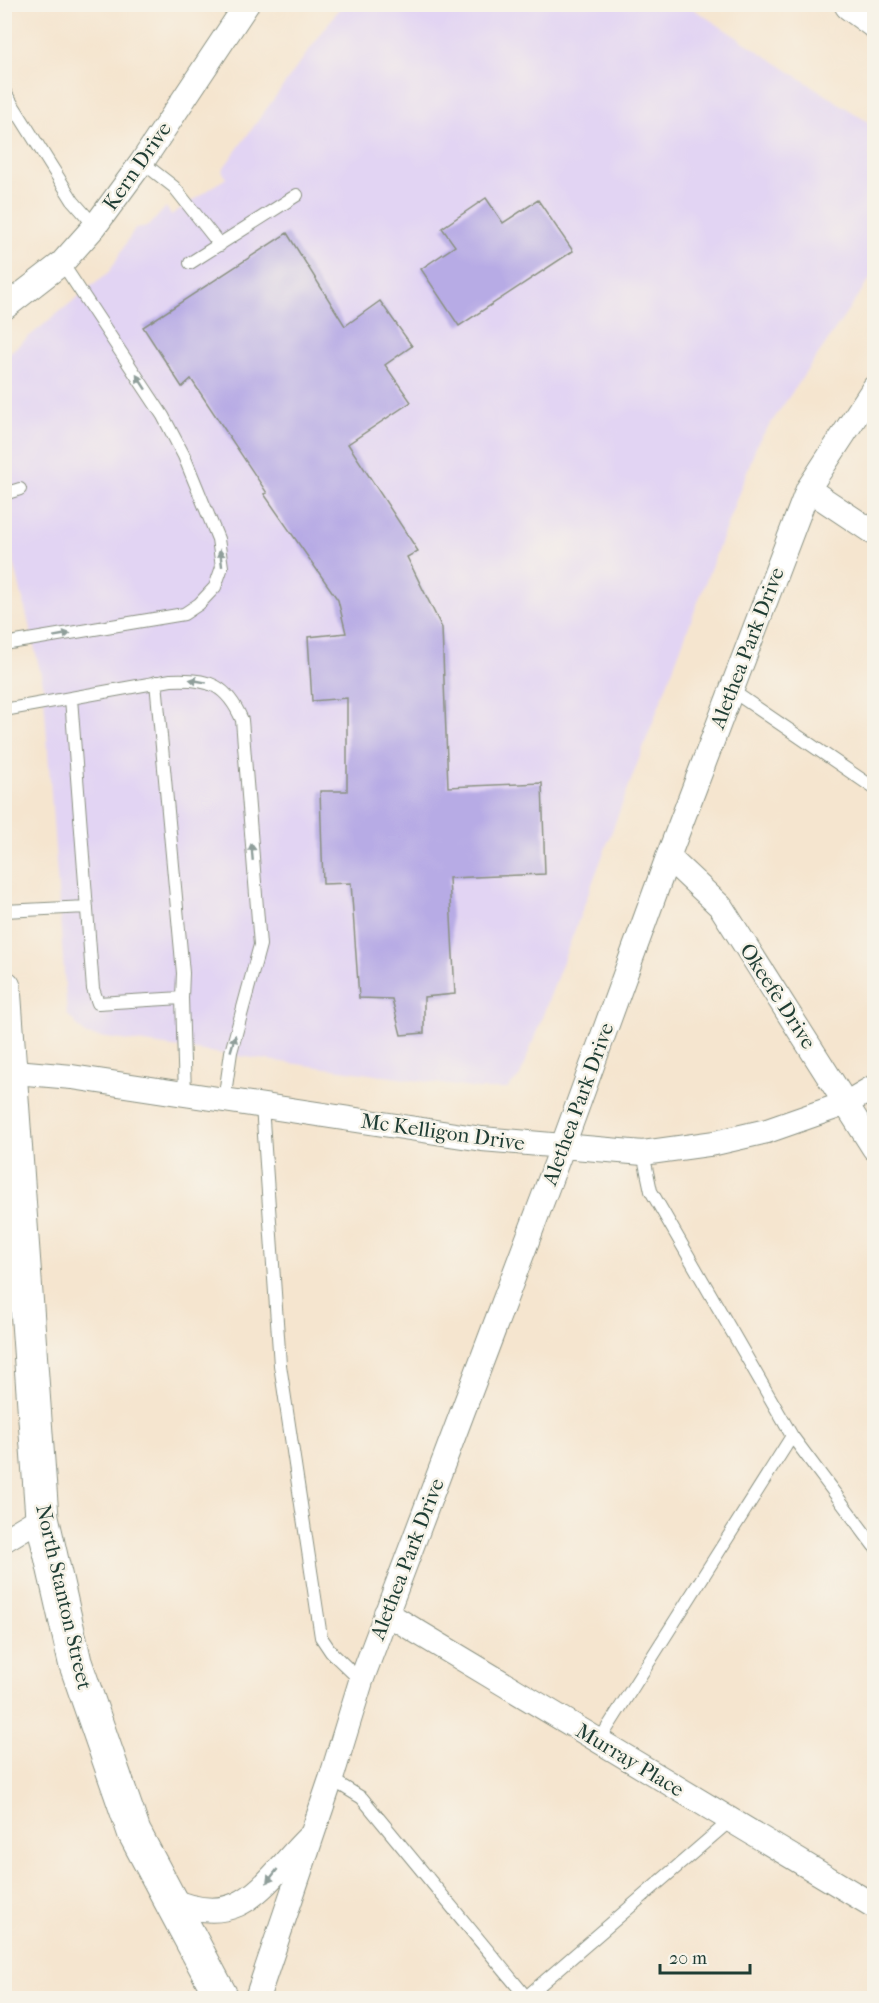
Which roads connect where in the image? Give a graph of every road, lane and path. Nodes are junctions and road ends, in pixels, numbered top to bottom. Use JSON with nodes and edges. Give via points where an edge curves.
{"nodes":[{"id":1,"x":247,"y":4,"type":"edge"},
{"id":2,"x":852,"y":5,"type":"edge"},
{"id":3,"x":874,"y":21,"type":"edge"},
{"id":4,"x":4,"y":91,"type":"edge"},
{"id":5,"x":142,"y":162,"type":"junction"},
{"id":6,"x":297,"y":195,"type":"dead end"},
{"id":7,"x":94,"y":226,"type":"junction"},
{"id":8,"x":220,"y":245,"type":"junction"},
{"id":9,"x":62,"y":263,"type":"junction"},
{"id":10,"x":190,"y":264,"type":"dead end"},
{"id":11,"x":4,"y":308,"type":"edge"},
{"id":12,"x":874,"y":388,"type":"edge"},
{"id":13,"x":20,"y":489,"type":"dead end"},
{"id":14,"x":808,"y":489,"type":"junction"},
{"id":15,"x":4,"y":494,"type":"edge"},
{"id":16,"x":874,"y":533,"type":"edge"},
{"id":17,"x":4,"y":645,"type":"edge"},
{"id":18,"x":156,"y":682,"type":"junction"},
{"id":19,"x":731,"y":690,"type":"junction"},
{"id":20,"x":71,"y":698,"type":"junction"},
{"id":21,"x":4,"y":710,"type":"edge"},
{"id":22,"x":874,"y":788,"type":"edge"},
{"id":23,"x":668,"y":856,"type":"junction"},
{"id":24,"x":87,"y":908,"type":"junction"},
{"id":25,"x":4,"y":911,"type":"edge"},
{"id":26,"x":4,"y":987,"type":"edge"},
{"id":27,"x":182,"y":998,"type":"junction"},
{"id":28,"x":8,"y":1071,"type":"edge"},
{"id":29,"x":874,"y":1087,"type":"edge"},
{"id":30,"x":185,"y":1095,"type":"junction"},
{"id":31,"x":224,"y":1101,"type":"junction"},
{"id":32,"x":847,"y":1103,"type":"junction"},
{"id":33,"x":262,"y":1106,"type":"junction"},
{"id":34,"x":562,"y":1148,"type":"junction"},
{"id":35,"x":874,"y":1148,"type":"edge"},
{"id":36,"x":643,"y":1153,"type":"junction"},
{"id":37,"x":792,"y":1436,"type":"junction"},
{"id":38,"x":42,"y":1517,"type":"junction"},
{"id":39,"x":4,"y":1540,"type":"edge"},
{"id":40,"x":874,"y":1546,"type":"edge"},
{"id":41,"x":386,"y":1613,"type":"junction"},
{"id":42,"x":361,"y":1681,"type":"junction"},
{"id":43,"x":599,"y":1741,"type":"junction"},
{"id":44,"x":331,"y":1779,"type":"junction"},
{"id":45,"x":731,"y":1820,"type":"junction"},
{"id":46,"x":312,"y":1834,"type":"junction"},
{"id":47,"x":168,"y":1899,"type":"junction"},
{"id":48,"x":874,"y":1906,"type":"edge"},
{"id":49,"x":222,"y":1998,"type":"edge"},
{"id":50,"x":257,"y":1998,"type":"edge"},
{"id":51,"x":527,"y":1998,"type":"edge"}],
"edges":[{"from":1,"to":5,"type":"street","name":"Kern Drive"},
{"from":2,"to":3,"type":"street"},
{"from":4,"to":7,"type":"lane","via":[[73,201]]},
{"from":5,"to":7,"type":"street","name":"Kern Drive"},
{"from":5,"to":8,"type":"lane","via":[[174,187]]},
{"from":6,"to":8,"type":"lane"},
{"from":7,"to":9,"type":"street","name":"Kern Drive"},
{"from":8,"to":10,"type":"lane"},
{"from":9,"to":11,"type":"street","name":"Kern Drive"},
{"from":17,"to":9,"type":"lane","one_way":true,"via":[[184,614],[215,587],[222,567],[218,539],[163,416]]},
{"from":12,"to":14,"type":"street","name":"Alethea Park Drive"},
{"from":13,"to":15,"type":"lane"},
{"from":14,"to":16,"type":"street"},
{"from":14,"to":19,"type":"street","name":"Alethea Park Drive"},
{"from":18,"to":20,"type":"lane"},
{"from":18,"to":27,"type":"lane","via":[[183,973]]},
{"from":31,"to":18,"type":"lane","one_way":true,"via":[[231,1052],[260,945],[242,720],[234,702],[217,687],[199,679]]},
{"from":19,"to":22,"type":"lane"},
{"from":19,"to":23,"type":"street","name":"Alethea Park Drive"},
{"from":20,"to":21,"type":"lane"},
{"from":20,"to":24,"type":"lane"},
{"from":23,"to":32,"type":"street","name":"Okeefe Drive","via":[[721,907]]},
{"from":23,"to":34,"type":"street","name":"Alethea Park Drive"},
{"from":24,"to":25,"type":"lane"},
{"from":24,"to":27,"type":"lane","via":[[93,989],[99,1003]]},
{"from":26,"to":28,"type":"street","name":"North Stanton Street"},
{"from":27,"to":30,"type":"lane"},
{"from":28,"to":30,"type":"street","name":"Mc Kelligon Drive"},
{"from":28,"to":38,"type":"street","name":"North Stanton Street"},
{"from":29,"to":32,"type":"street","name":"Mc Kelligon Drive"},
{"from":30,"to":31,"type":"street","name":"Mc Kelligon Drive"},
{"from":31,"to":33,"type":"street","name":"Mc Kelligon Drive"},
{"from":32,"to":35,"type":"street","name":"Okeefe Drive"},
{"from":32,"to":36,"type":"street","name":"Mc Kelligon Drive","via":[[767,1131]]},
{"from":33,"to":34,"type":"street","name":"Mc Kelligon Drive"},
{"from":33,"to":42,"type":"lane","via":[[280,1365],[321,1637]]},
{"from":34,"to":36,"type":"street","name":"Mc Kelligon Drive"},
{"from":34,"to":41,"type":"street","name":"Alethea Park Drive"},
{"from":36,"to":37,"type":"lane","via":[[651,1191]]},
{"from":37,"to":40,"type":"lane"},
{"from":37,"to":43,"type":"lane"},
{"from":38,"to":39,"type":"street"},
{"from":38,"to":47,"type":"street","name":"North Stanton Street","via":[[79,1673],[134,1832]]},
{"from":41,"to":42,"type":"street","name":"Alethea Park Drive"},
{"from":41,"to":43,"type":"street","name":"Murray Place"},
{"from":42,"to":44,"type":"street","name":"Alethea Park Drive"},
{"from":43,"to":45,"type":"street","name":"Murray Place"},
{"from":44,"to":46,"type":"street","name":"Alethea Park Drive"},
{"from":44,"to":51,"type":"lane","via":[[362,1798]]},
{"from":45,"to":48,"type":"street","name":"Murray Place"},
{"from":45,"to":51,"type":"lane"},
{"from":46,"to":47,"type":"street","name":"Alethea Park Drive","one_way":true,"via":[[260,1892],[240,1905],[192,1910]]},
{"from":46,"to":50,"type":"street","name":"Alethea Park Drive"},
{"from":47,"to":49,"type":"street","name":"North Stanton Street"}]}
